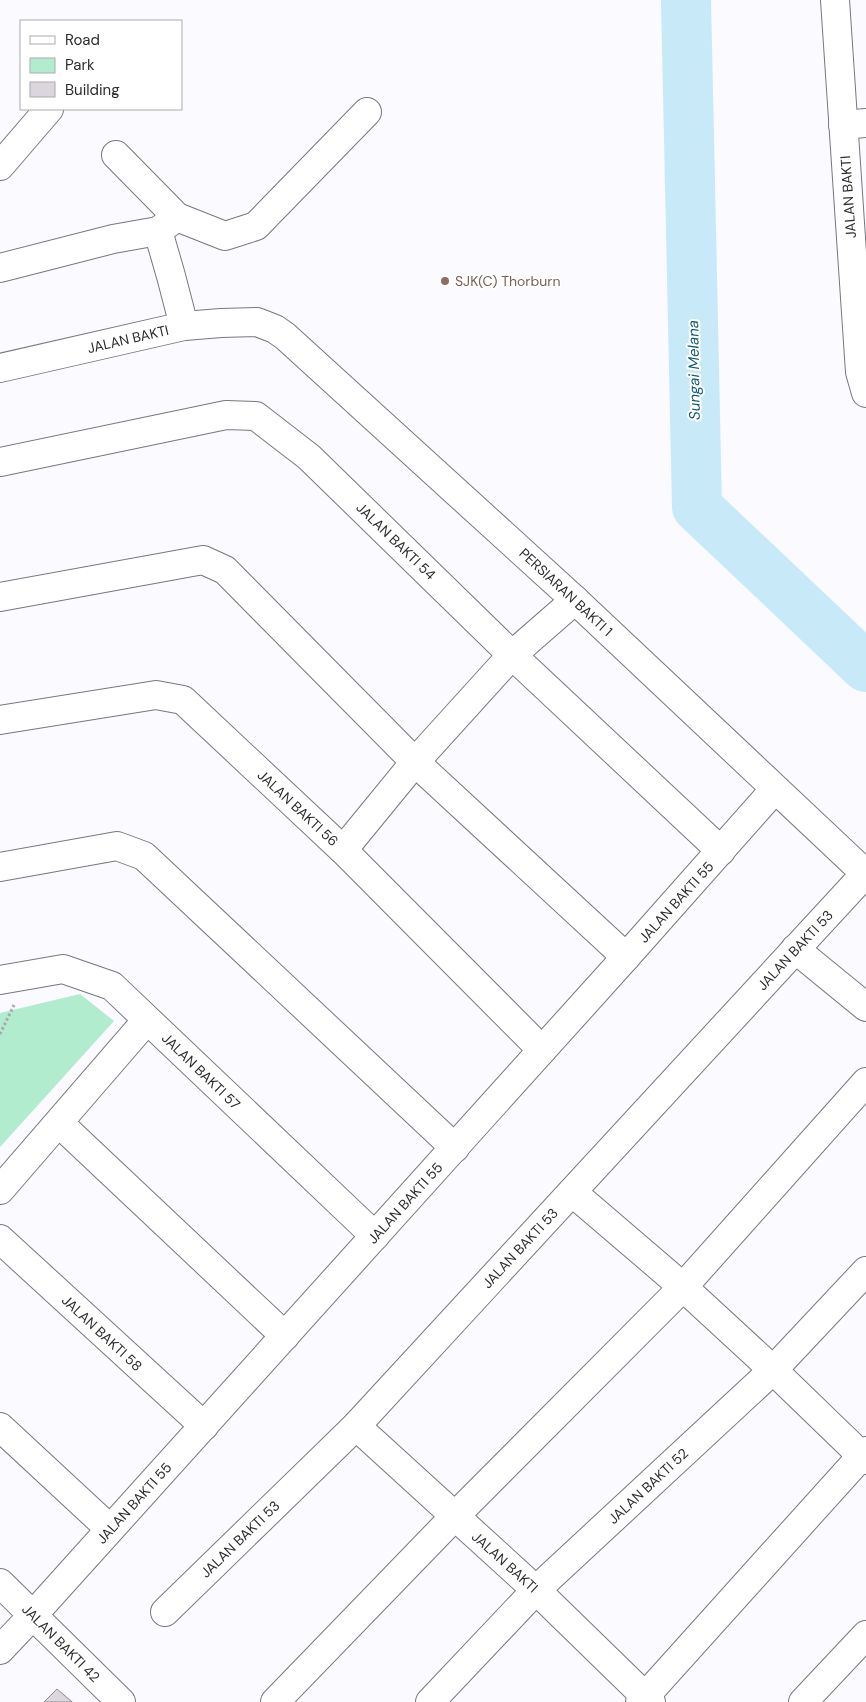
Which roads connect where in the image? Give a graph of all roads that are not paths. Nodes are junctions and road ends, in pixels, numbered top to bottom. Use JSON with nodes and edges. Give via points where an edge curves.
{"nodes":[{"id":1,"x":835,"y":0,"type":"edge"},
{"id":2,"x":48,"y":110,"type":"edge"},
{"id":3,"x":367,"y":112,"type":"dead end"},
{"id":4,"x":855,"y":124,"type":"edge"},
{"id":5,"x":116,"y":155,"type":"dead end"},
{"id":6,"x":0,"y":166,"type":"edge"},
{"id":7,"x":168,"y":224,"type":"junction"},
{"id":8,"x":0,"y":268,"type":"edge"},
{"id":9,"x":257,"y":322,"type":"joint"},
{"id":10,"x":184,"y":326,"type":"junction"},
{"id":11,"x":7,"y":362,"type":"edge"},
{"id":12,"x":866,"y":393,"type":"edge"},
{"id":13,"x":0,"y":462,"type":"edge"},
{"id":14,"x":0,"y":597,"type":"edge"},
{"id":15,"x":575,"y":600,"type":"junction"},
{"id":16,"x":512,"y":654,"type":"junction"},
{"id":17,"x":0,"y":720,"type":"edge"},
{"id":18,"x":415,"y":762,"type":"junction"},
{"id":19,"x":775,"y":789,"type":"junction"},
{"id":20,"x":343,"y":850,"type":"junction"},
{"id":21,"x":721,"y":851,"type":"junction"},
{"id":22,"x":0,"y":867,"type":"edge"},
{"id":23,"x":866,"y":874,"type":"edge"},
{"id":24,"x":796,"y":950,"type":"junction"},
{"id":25,"x":626,"y":957,"type":"junction"},
{"id":26,"x":8,"y":990,"type":"edge"},
{"id":27,"x":866,"y":1007,"type":"edge"},
{"id":28,"x":147,"y":1020,"type":"junction"},
{"id":29,"x":542,"y":1050,"type":"junction"},
{"id":30,"x":866,"y":1082,"type":"edge"},
{"id":31,"x":59,"y":1123,"type":"junction"},
{"id":32,"x":455,"y":1148,"type":"junction"},
{"id":33,"x":0,"y":1190,"type":"edge"},
{"id":34,"x":572,"y":1192,"type":"junction"},
{"id":35,"x":375,"y":1236,"type":"junction"},
{"id":36,"x":0,"y":1239,"type":"edge"},
{"id":37,"x":866,"y":1271,"type":"edge"},
{"id":38,"x":684,"y":1287,"type":"junction"},
{"id":39,"x":285,"y":1336,"type":"junction"},
{"id":40,"x":773,"y":1370,"type":"junction"},
{"id":41,"x":204,"y":1426,"type":"junction"},
{"id":42,"x":356,"y":1426,"type":"junction"},
{"id":43,"x":0,"y":1427,"type":"edge"},
{"id":44,"x":864,"y":1455,"type":"edge"},
{"id":45,"x":455,"y":1516,"type":"junction"},
{"id":46,"x":110,"y":1528,"type":"junction"},
{"id":47,"x":0,"y":1584,"type":"edge"},
{"id":48,"x":536,"y":1590,"type":"junction"},
{"id":49,"x":165,"y":1612,"type":"dead end"},
{"id":50,"x":33,"y":1615,"type":"junction"},
{"id":51,"x":866,"y":1635,"type":"edge"},
{"id":52,"x":0,"y":1650,"type":"edge"},
{"id":53,"x":645,"y":1700,"type":"edge"},
{"id":54,"x":120,"y":1702,"type":"edge"},
{"id":55,"x":275,"y":1702,"type":"edge"},
{"id":56,"x":430,"y":1702,"type":"edge"},
{"id":57,"x":803,"y":1702,"type":"edge"}],
"edges":[{"from":1,"to":4,"type":"street","name":"JALAN BAKTI"},
{"from":2,"to":6,"type":"street"},
{"from":3,"to":7,"type":"street","via":[[256,226],[225,236]]},
{"from":4,"to":12,"type":"street","name":"JALAN BAKTI","via":[[860,372]]},
{"from":5,"to":7,"type":"street"},
{"from":7,"to":8,"type":"street"},
{"from":7,"to":10,"type":"street","via":[[172,276]]},
{"from":9,"to":10,"type":"street","name":"JALAN BAKTI"},
{"from":9,"to":15,"type":"street","name":"PERSIARAN BAKTI 1","via":[[285,336]]},
{"from":10,"to":11,"type":"street","name":"JALAN BAKTI"},
{"from":13,"to":16,"type":"street","name":"JALAN BAKTI 54","via":[[226,415],[256,416],[309,456]]},
{"from":14,"to":18,"type":"street","via":[[203,560],[225,570]]},
{"from":15,"to":16,"type":"street"},
{"from":15,"to":19,"type":"street","name":"PERSIARAN BAKTI 1"},
{"from":16,"to":18,"type":"street"},
{"from":16,"to":21,"type":"street","name":"JALAN BAKTI 54"},
{"from":17,"to":20,"type":"street","name":"JALAN BAKTI 56","via":[[156,695],[183,700]]},
{"from":18,"to":20,"type":"street"},
{"from":18,"to":25,"type":"street"},
{"from":19,"to":21,"type":"street","name":"JALAN BAKTI 55"},
{"from":19,"to":23,"type":"street","name":"PERSIARAN BAKTI 1"},
{"from":20,"to":29,"type":"street","name":"JALAN BAKTI 56"},
{"from":21,"to":25,"type":"street","name":"JALAN BAKTI 55"},
{"from":22,"to":32,"type":"street","via":[[117,846],[144,856]]},
{"from":23,"to":24,"type":"street","name":"JALAN BAKTI 53"},
{"from":24,"to":27,"type":"street"},
{"from":24,"to":34,"type":"street","name":"JALAN BAKTI 53"},
{"from":25,"to":29,"type":"street","name":"JALAN BAKTI 55"},
{"from":26,"to":28,"type":"street","name":"JALAN BAKTI 57","via":[[63,969],[112,986]]},
{"from":28,"to":31,"type":"street"},
{"from":28,"to":35,"type":"street","name":"JALAN BAKTI 57"},
{"from":29,"to":32,"type":"street","name":"JALAN BAKTI 55"},
{"from":30,"to":38,"type":"street"},
{"from":31,"to":33,"type":"street"},
{"from":31,"to":39,"type":"street"},
{"from":32,"to":35,"type":"street","name":"JALAN BAKTI 55"},
{"from":34,"to":38,"type":"street"},
{"from":34,"to":42,"type":"street","name":"JALAN BAKTI 53"},
{"from":35,"to":39,"type":"street","name":"JALAN BAKTI 55"},
{"from":36,"to":41,"type":"street","name":"JALAN BAKTI 58"},
{"from":37,"to":40,"type":"street","name":"JALAN BAKTI 52"},
{"from":38,"to":40,"type":"street"},
{"from":38,"to":45,"type":"street"},
{"from":39,"to":41,"type":"street","name":"JALAN BAKTI 55"},
{"from":40,"to":44,"type":"street"},
{"from":40,"to":48,"type":"street","name":"JALAN BAKTI 52"},
{"from":41,"to":46,"type":"street","name":"JALAN BAKTI 55"},
{"from":42,"to":45,"type":"street","name":"JALAN BAKTI"},
{"from":42,"to":49,"type":"street","name":"JALAN BAKTI 53"},
{"from":43,"to":46,"type":"street"},
{"from":44,"to":53,"type":"street"},
{"from":45,"to":48,"type":"street","name":"JALAN BAKTI"},
{"from":45,"to":55,"type":"street"},
{"from":46,"to":50,"type":"street","name":"JALAN BAKTI 55"},
{"from":47,"to":50,"type":"street","name":"JALAN BAKTI 42"},
{"from":48,"to":53,"type":"street","name":"JALAN BAKTI"},
{"from":48,"to":56,"type":"street","name":"JALAN BAKTI 52"},
{"from":50,"to":52,"type":"street","name":"JALAN BAKTI 55"},
{"from":50,"to":54,"type":"street","name":"JALAN BAKTI 42"},
{"from":51,"to":57,"type":"street"}]}
